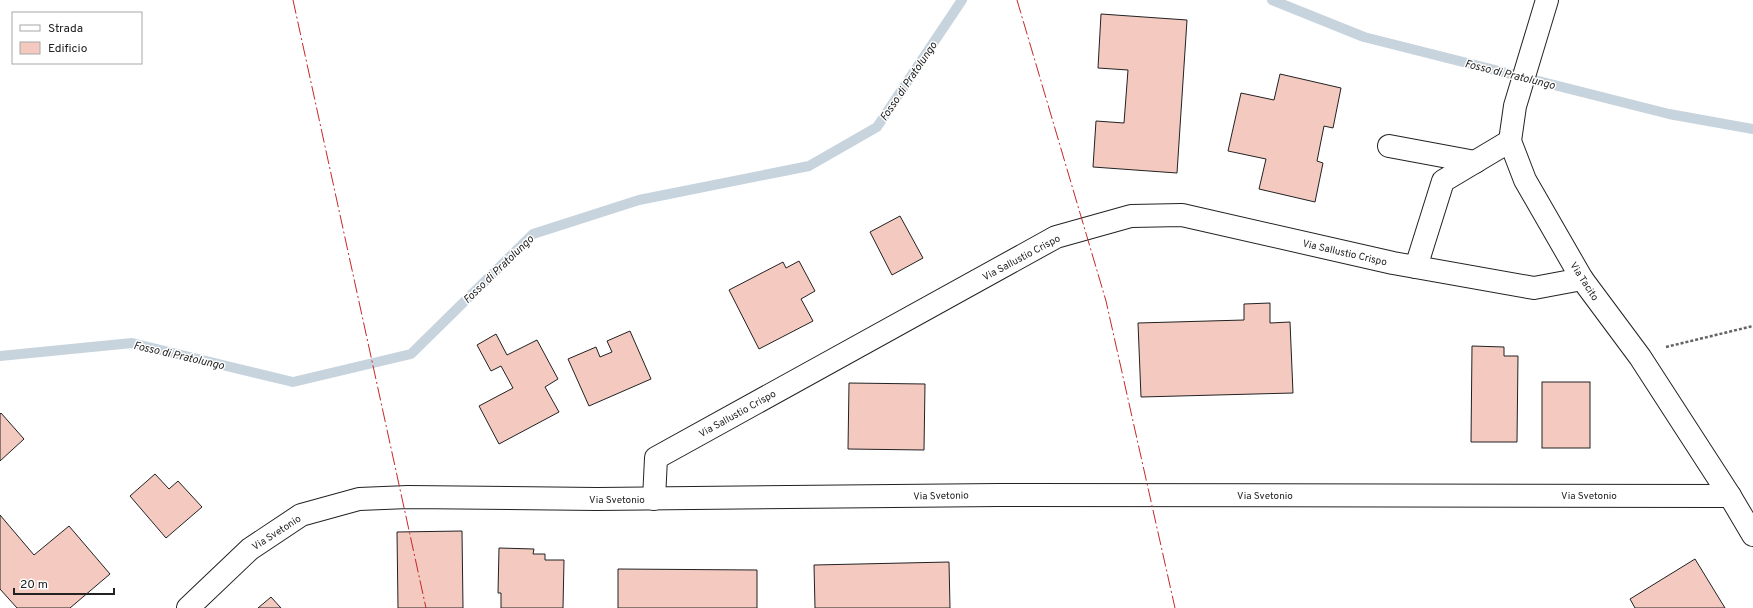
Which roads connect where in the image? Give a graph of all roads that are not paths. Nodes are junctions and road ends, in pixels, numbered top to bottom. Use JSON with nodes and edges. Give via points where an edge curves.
{"nodes":[{"id":1,"x":1547,"y":0,"type":"edge"},
{"id":2,"x":1510,"y":141,"type":"junction"},
{"id":3,"x":1389,"y":146,"type":"dead end"},
{"id":4,"x":1475,"y":162,"type":"junction"},
{"id":5,"x":1416,"y":267,"type":"junction"},
{"id":6,"x":1582,"y":279,"type":"junction"},
{"id":7,"x":1730,"y":496,"type":"junction"},
{"id":8,"x":654,"y":499,"type":"junction"},
{"id":9,"x":1753,"y":535,"type":"edge"},
{"id":10,"x":188,"y":608,"type":"edge"}],
"edges":[{"from":1,"to":2,"type":"street","name":"Via Tacito","via":[[1515,106]]},
{"from":2,"to":4,"type":"street"},
{"from":2,"to":6,"type":"street","name":"Via Tacito","via":[[1525,180]]},
{"from":3,"to":4,"type":"street"},
{"from":4,"to":5,"type":"street","via":[[1443,181]]},
{"from":5,"to":6,"type":"street","name":"Via Sallustio Crispo","via":[[1534,288]]},
{"from":5,"to":8,"type":"street","name":"Via Sallustio Crispo","via":[[1182,215],[1131,216],[1056,237],[656,458]]},
{"from":6,"to":7,"type":"street","name":"Via Tacito","via":[[1640,357]]},
{"from":7,"to":8,"type":"street","name":"Via Svetonio","via":[[991,495]]},
{"from":7,"to":9,"type":"street","name":"Via Tacito"},
{"from":8,"to":10,"type":"street","name":"Via Svetonio","via":[[359,499],[301,515],[250,549]]}]}
